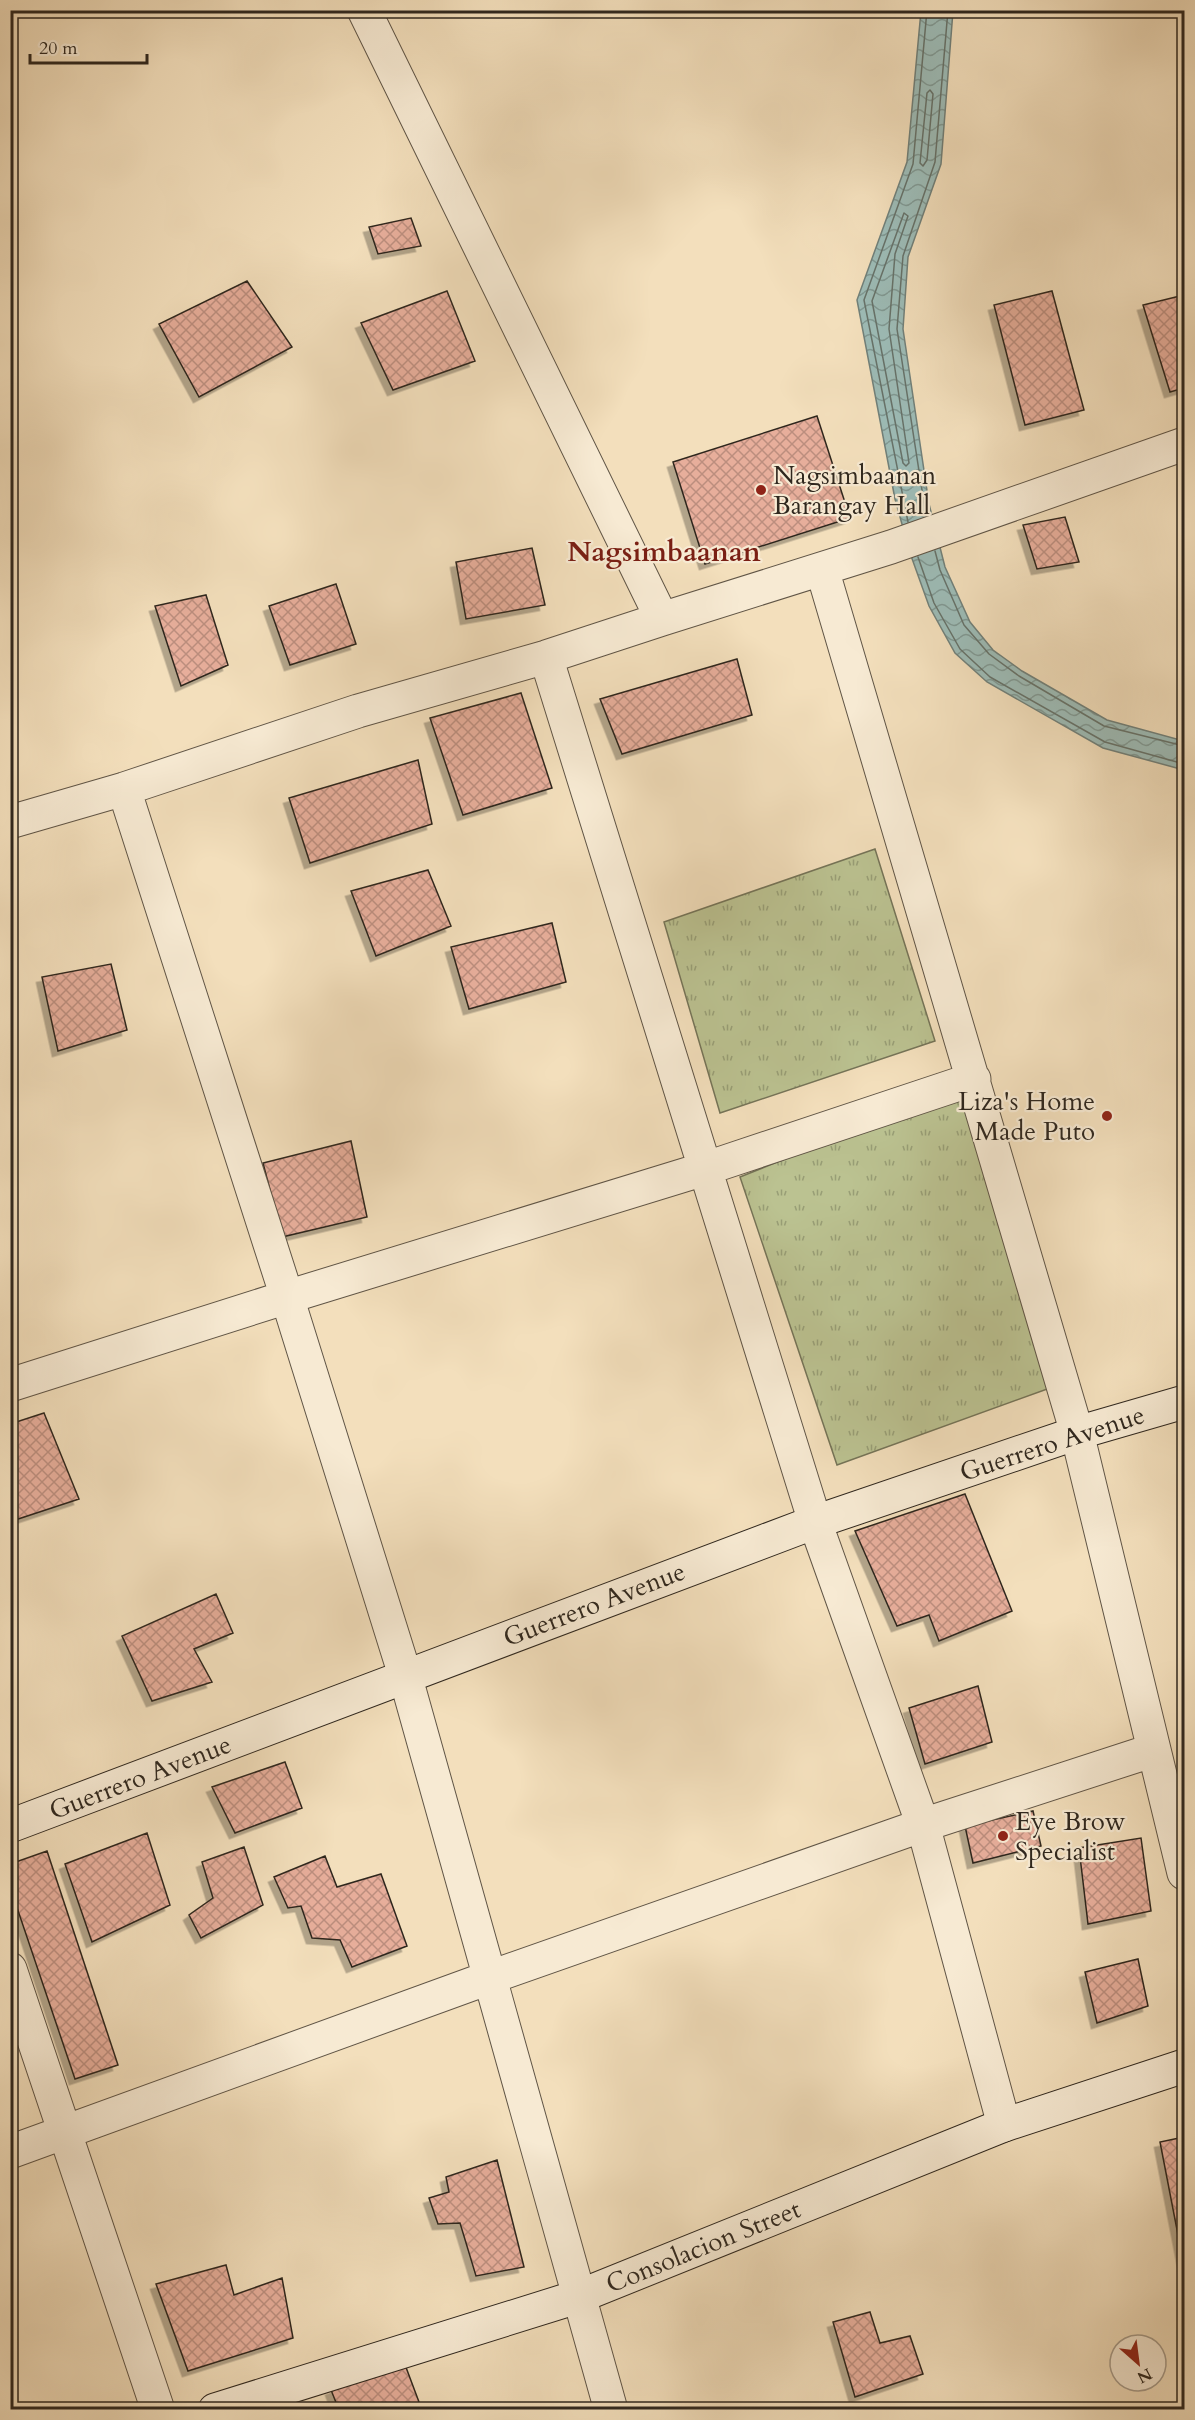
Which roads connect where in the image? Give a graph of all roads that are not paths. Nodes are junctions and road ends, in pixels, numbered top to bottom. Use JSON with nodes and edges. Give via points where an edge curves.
{"nodes":[{"id":1,"x":364,"y":10,"type":"edge"},
{"id":2,"x":1185,"y":444,"type":"edge"},
{"id":3,"x":822,"y":569,"type":"junction"},
{"id":4,"x":662,"y":619,"type":"junction"},
{"id":5,"x":546,"y":657,"type":"junction"},
{"id":6,"x":124,"y":789,"type":"junction"},
{"id":7,"x":10,"y":822,"type":"edge"},
{"id":8,"x":974,"y":1079,"type":"junction"},
{"id":9,"x":704,"y":1169,"type":"junction"},
{"id":10,"x":287,"y":1297,"type":"junction"},
{"id":11,"x":10,"y":1385,"type":"edge"},
{"id":12,"x":1185,"y":1402,"type":"edge"},
{"id":13,"x":1077,"y":1432,"type":"junction"},
{"id":14,"x":814,"y":1522,"type":"junction"},
{"id":15,"x":405,"y":1675,"type":"junction"},
{"id":16,"x":1154,"y":1750,"type":"junction"},
{"id":17,"x":923,"y":1825,"type":"junction"},
{"id":18,"x":10,"y":1826,"type":"edge"},
{"id":19,"x":1185,"y":1873,"type":"edge"},
{"id":20,"x":10,"y":1969,"type":"edge"},
{"id":21,"x":491,"y":1977,"type":"junction"},
{"id":22,"x":1185,"y":2066,"type":"edge"},
{"id":23,"x":1004,"y":2125,"type":"junction"},
{"id":24,"x":67,"y":2132,"type":"junction"},
{"id":25,"x":10,"y":2152,"type":"edge"},
{"id":26,"x":580,"y":2295,"type":"junction"},
{"id":27,"x":158,"y":2409,"type":"edge"},
{"id":28,"x":215,"y":2409,"type":"edge"},
{"id":29,"x":611,"y":2409,"type":"edge"}],
"edges":[{"from":1,"to":4,"type":"street"},
{"from":2,"to":3,"type":"street"},
{"from":3,"to":4,"type":"street"},
{"from":3,"to":8,"type":"street"},
{"from":4,"to":5,"type":"street"},
{"from":5,"to":6,"type":"street","via":[[358,711]]},
{"from":5,"to":9,"type":"street"},
{"from":6,"to":7,"type":"street"},
{"from":6,"to":10,"type":"street"},
{"from":8,"to":9,"type":"street"},
{"from":8,"to":13,"type":"street"},
{"from":9,"to":10,"type":"street"},
{"from":9,"to":14,"type":"street"},
{"from":10,"to":11,"type":"street"},
{"from":10,"to":15,"type":"street"},
{"from":12,"to":13,"type":"street","name":"Guerrero Avenue"},
{"from":13,"to":14,"type":"street","name":"Guerrero Avenue"},
{"from":13,"to":16,"type":"street"},
{"from":14,"to":15,"type":"street","name":"Guerrero Avenue"},
{"from":14,"to":17,"type":"street"},
{"from":15,"to":18,"type":"street","name":"Guerrero Avenue"},
{"from":15,"to":21,"type":"street"},
{"from":16,"to":17,"type":"street"},
{"from":16,"to":19,"type":"street"},
{"from":17,"to":21,"type":"street"},
{"from":17,"to":23,"type":"street"},
{"from":20,"to":24,"type":"street"},
{"from":21,"to":24,"type":"street"},
{"from":21,"to":26,"type":"street"},
{"from":22,"to":23,"type":"street","name":"Consolacion Street"},
{"from":23,"to":26,"type":"street","name":"Consolacion Street"},
{"from":24,"to":25,"type":"street"},
{"from":24,"to":27,"type":"street"},
{"from":26,"to":28,"type":"street","name":"Consolacion Street"},
{"from":26,"to":29,"type":"street"}]}
